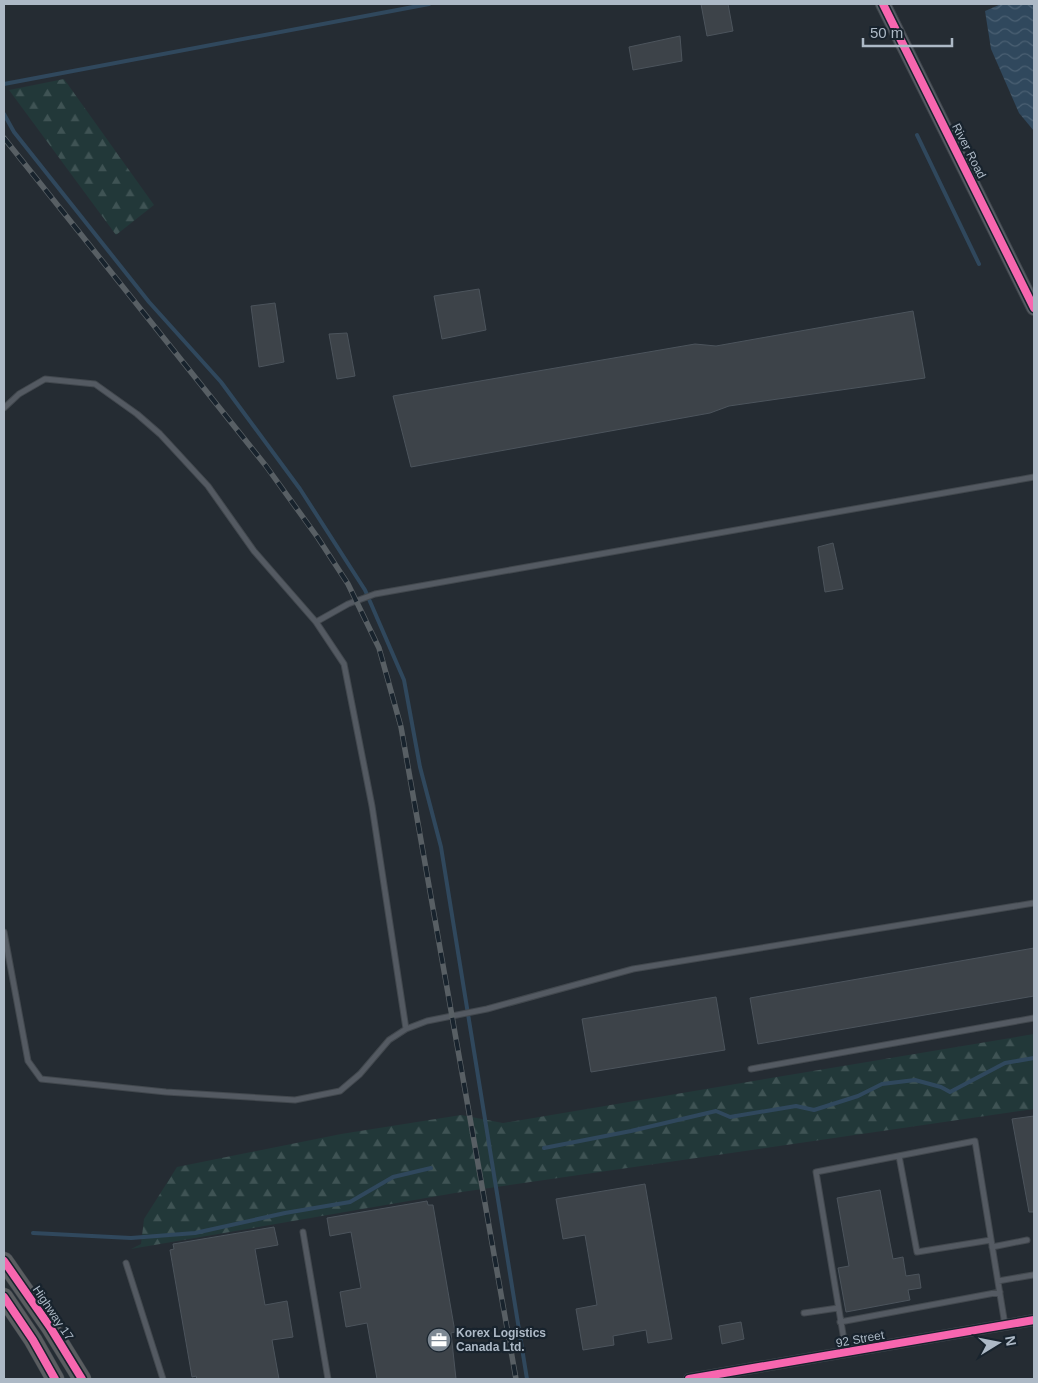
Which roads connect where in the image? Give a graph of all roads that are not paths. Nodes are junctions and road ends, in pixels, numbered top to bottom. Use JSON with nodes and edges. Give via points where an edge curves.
{"nodes":[{"id":1,"x":884,"y":4,"type":"edge"},
{"id":2,"x":1034,"y":308,"type":"edge"},
{"id":3,"x":4,"y":408,"type":"edge"},
{"id":4,"x":1034,"y":476,"type":"edge"},
{"id":5,"x":316,"y":622,"type":"junction"},
{"id":6,"x":1034,"y":903,"type":"edge"},
{"id":7,"x":4,"y":932,"type":"edge"},
{"id":8,"x":1034,"y":1018,"type":"edge"},
{"id":9,"x":406,"y":1029,"type":"junction"},
{"id":10,"x":751,"y":1069,"type":"dead end"},
{"id":11,"x":899,"y":1156,"type":"junction"},
{"id":12,"x":303,"y":1232,"type":"dead end"},
{"id":13,"x":991,"y":1240,"type":"junction"},
{"id":14,"x":1027,"y":1240,"type":"dead end"},
{"id":15,"x":992,"y":1246,"type":"junction"},
{"id":16,"x":4,"y":1261,"type":"edge"},
{"id":17,"x":126,"y":1263,"type":"dead end"},
{"id":18,"x":1033,"y":1275,"type":"edge"},
{"id":19,"x":998,"y":1281,"type":"junction"},
{"id":20,"x":1000,"y":1292,"type":"junction"},
{"id":21,"x":4,"y":1297,"type":"edge"},
{"id":22,"x":838,"y":1308,"type":"junction"},
{"id":23,"x":804,"y":1314,"type":"dead end"},
{"id":24,"x":1034,"y":1320,"type":"edge"},
{"id":25,"x":840,"y":1322,"type":"junction"},
{"id":26,"x":1005,"y":1325,"type":"junction"},
{"id":27,"x":846,"y":1353,"type":"junction"},
{"id":28,"x":56,"y":1379,"type":"edge"},
{"id":29,"x":82,"y":1379,"type":"edge"},
{"id":30,"x":163,"y":1379,"type":"edge"},
{"id":31,"x":328,"y":1379,"type":"edge"},
{"id":32,"x":689,"y":1379,"type":"edge"}],
"edges":[{"from":1,"to":2,"type":"main road","name":"River Road"},
{"from":3,"to":5,"type":"lane","via":[[19,394],[44,379],[96,384],[160,434],[208,486],[254,551]]},
{"from":4,"to":5,"type":"lane","via":[[375,594],[348,604]]},
{"from":5,"to":9,"type":"lane","via":[[344,664],[372,806]]},
{"from":6,"to":9,"type":"lane","via":[[633,969]]},
{"from":7,"to":9,"type":"lane","via":[[28,1061],[41,1079],[166,1092],[295,1100],[340,1091],[360,1074],[389,1040]]},
{"from":8,"to":10,"type":"lane"},
{"from":11,"to":13,"type":"lane","via":[[917,1252]]},
{"from":11,"to":13,"type":"lane","via":[[975,1141]]},
{"from":11,"to":22,"type":"lane","via":[[816,1172]]},
{"from":12,"to":31,"type":"lane"},
{"from":13,"to":15,"type":"lane"},
{"from":14,"to":15,"type":"lane"},
{"from":15,"to":19,"type":"lane"},
{"from":16,"to":29,"type":"highway","name":"Highway 17"},
{"from":17,"to":30,"type":"lane"},
{"from":18,"to":19,"type":"lane"},
{"from":19,"to":20,"type":"lane"},
{"from":20,"to":25,"type":"lane"},
{"from":20,"to":26,"type":"lane"},
{"from":21,"to":28,"type":"highway"},
{"from":22,"to":23,"type":"lane"},
{"from":22,"to":25,"type":"lane"},
{"from":24,"to":26,"type":"street","name":"92 Street"},
{"from":25,"to":27,"type":"lane"},
{"from":26,"to":27,"type":"street","name":"92 Street"},
{"from":27,"to":32,"type":"street","name":"92 Street"}]}
